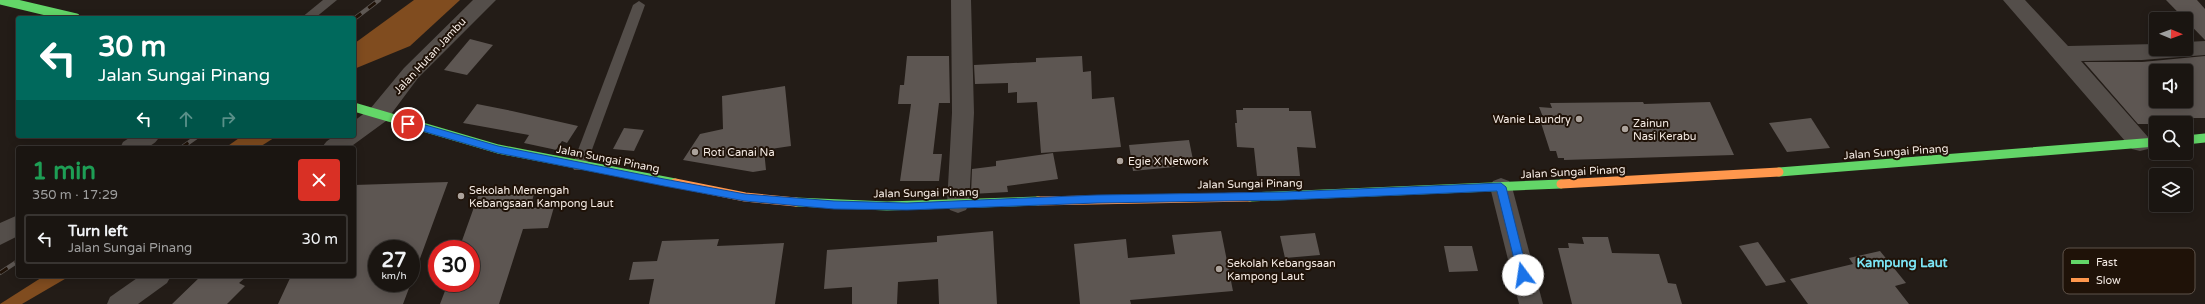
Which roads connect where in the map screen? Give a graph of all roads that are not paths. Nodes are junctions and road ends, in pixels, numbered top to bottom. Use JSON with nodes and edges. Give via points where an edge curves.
{"nodes":[{"id":1,"x":0,"y":0,"type":"edge"},
{"id":2,"x":331,"y":0,"type":"edge"},
{"id":3,"x":486,"y":0,"type":"edge"},
{"id":4,"x":961,"y":0,"type":"edge"},
{"id":5,"x":2013,"y":0,"type":"edge"},
{"id":6,"x":639,"y":5,"type":"dead end"},
{"id":7,"x":68,"y":16,"type":"edge"},
{"id":8,"x":310,"y":16,"type":"edge"},
{"id":9,"x":2205,"y":48,"type":"edge"},
{"id":10,"x":2063,"y":54,"type":"junction"},
{"id":11,"x":356,"y":108,"type":"edge"},
{"id":12,"x":378,"y":115,"type":"junction"},
{"id":13,"x":356,"y":132,"type":"edge"},
{"id":14,"x":146,"y":138,"type":"edge"},
{"id":15,"x":347,"y":138,"type":"edge"},
{"id":16,"x":2205,"y":138,"type":"edge"},
{"id":17,"x":2193,"y":139,"type":"edge"},
{"id":18,"x":2148,"y":143,"type":"edge"},
{"id":19,"x":134,"y":146,"type":"edge"},
{"id":20,"x":336,"y":146,"type":"edge"},
{"id":21,"x":579,"y":166,"type":"junction"},
{"id":22,"x":1501,"y":187,"type":"junction"},
{"id":23,"x":958,"y":204,"type":"junction"},
{"id":24,"x":16,"y":225,"type":"edge"},
{"id":25,"x":0,"y":236,"type":"edge"},
{"id":26,"x":155,"y":278,"type":"edge"},
{"id":27,"x":119,"y":304,"type":"edge"},
{"id":28,"x":1531,"y":304,"type":"edge"}],
"edges":[{"from":1,"to":7,"type":"street"},
{"from":2,"to":8,"type":"lane"},
{"from":3,"to":12,"type":"street","name":"Jalan Hutan Jambu","via":[[411,73]]},
{"from":4,"to":23,"type":"street","via":[[963,113]]},
{"from":5,"to":10,"type":"street"},
{"from":6,"to":21,"type":"lane"},
{"from":9,"to":10,"type":"street","via":[[2142,53]]},
{"from":10,"to":18,"type":"street"},
{"from":11,"to":12,"type":"street","name":"Jalan Sungai Pinang"},
{"from":12,"to":13,"type":"street","name":"Jalan Hutan Jambu"},
{"from":12,"to":21,"type":"street","name":"Jalan Sungai Pinang","via":[[498,149]]},
{"from":14,"to":19,"type":"street"},
{"from":15,"to":20,"type":"street"},
{"from":16,"to":17,"type":"street"},
{"from":18,"to":22,"type":"street","name":"Jalan Sungai Pinang","via":[[1828,169]]},
{"from":21,"to":23,"type":"street","name":"Jalan Sungai Pinang","via":[[745,197],[834,205],[907,207]]},
{"from":22,"to":23,"type":"street","name":"Jalan Sungai Pinang","via":[[1284,196]]},
{"from":22,"to":28,"type":"street"},
{"from":24,"to":25,"type":"street"},
{"from":26,"to":27,"type":"street"}]}
